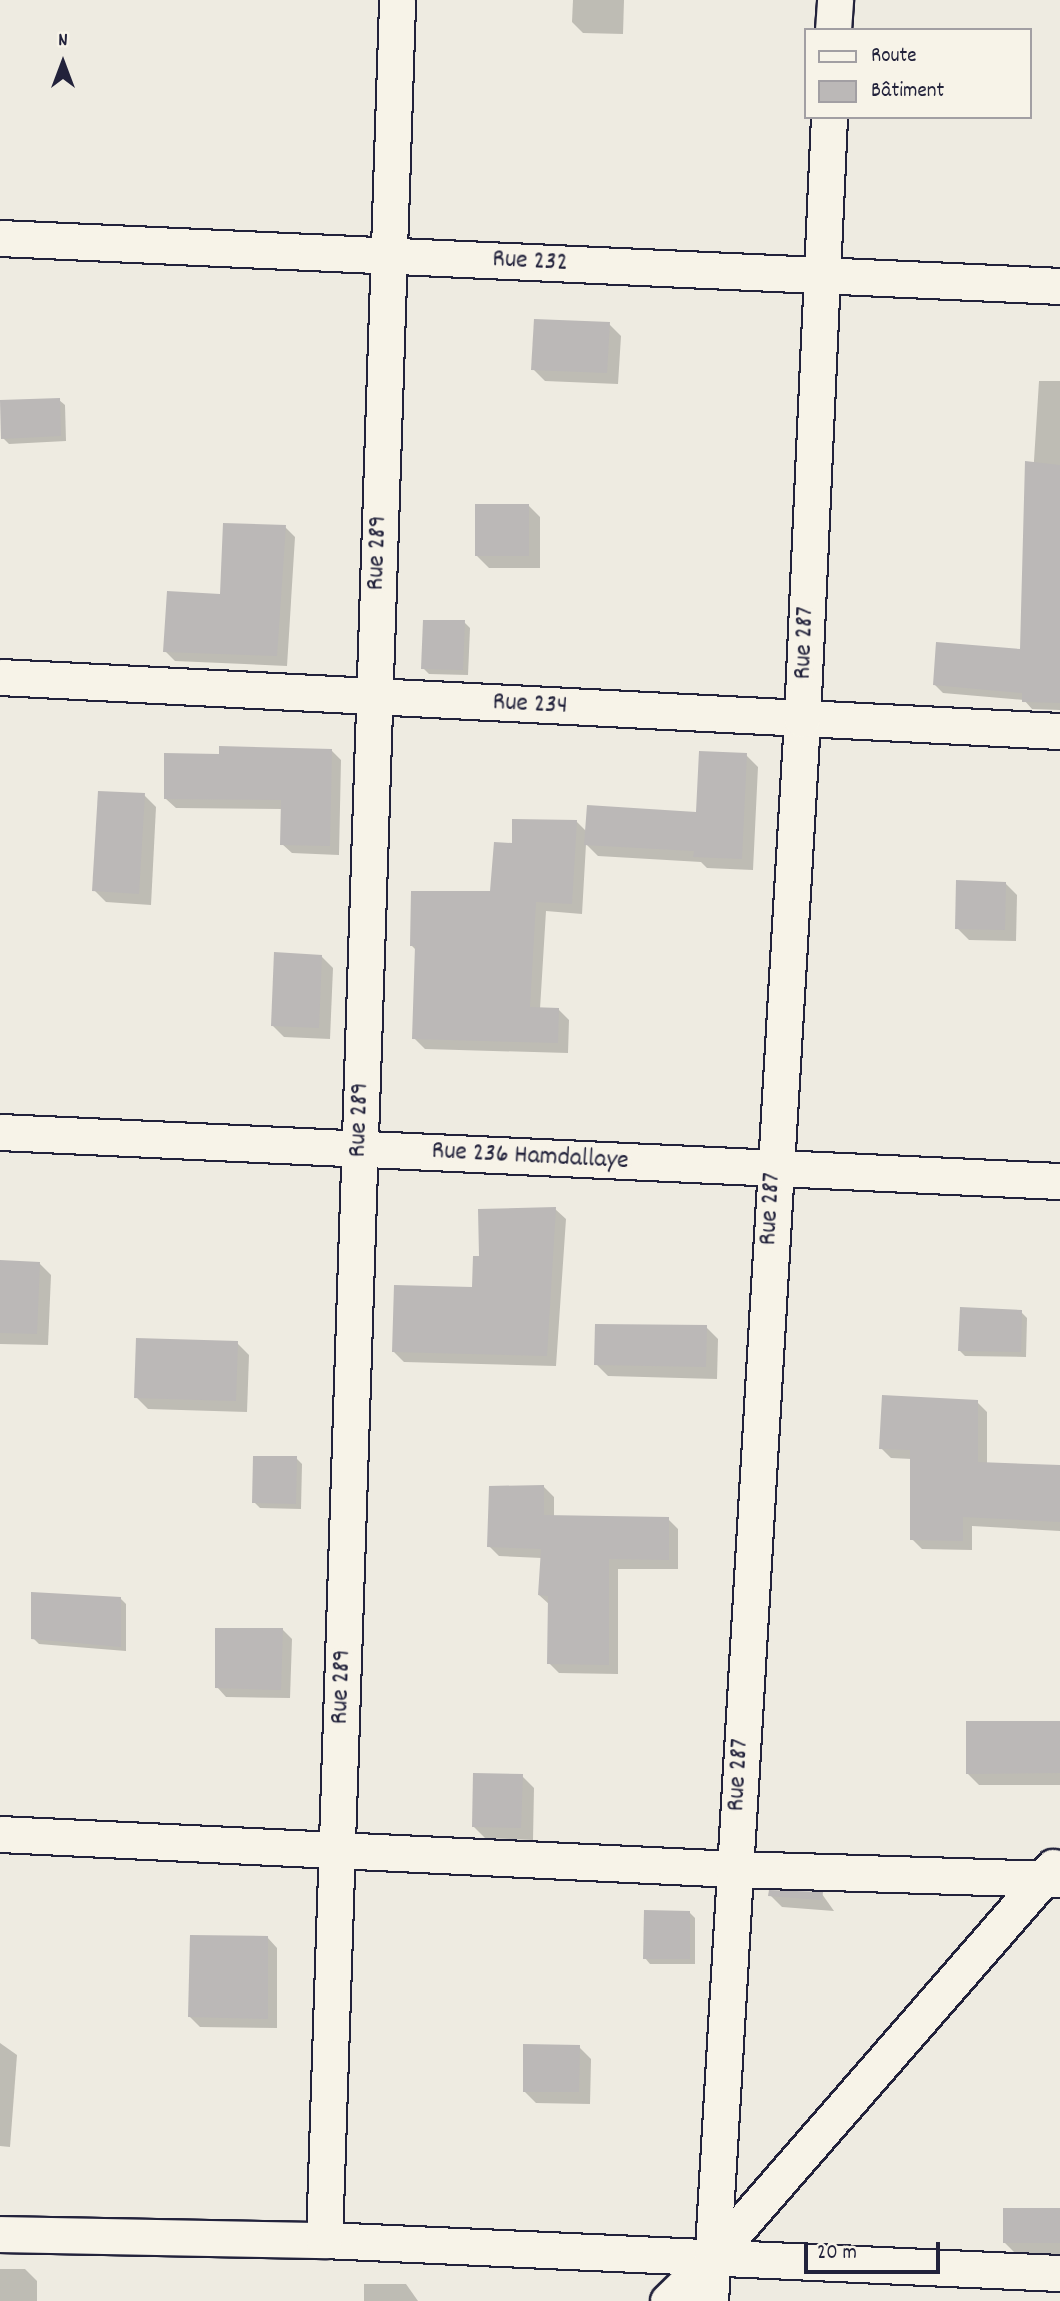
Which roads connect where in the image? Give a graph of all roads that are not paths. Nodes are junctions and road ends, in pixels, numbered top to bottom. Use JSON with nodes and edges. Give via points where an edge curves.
{"nodes":[{"id":1,"x":397,"y":0,"type":"edge"},
{"id":2,"x":835,"y":0,"type":"edge"},
{"id":3,"x":833,"y":28,"type":"edge"},
{"id":4,"x":829,"y":119,"type":"edge"},
{"id":5,"x":0,"y":238,"type":"edge"},
{"id":6,"x":388,"y":256,"type":"junction"},
{"id":7,"x":820,"y":275,"type":"junction"},
{"id":8,"x":1060,"y":286,"type":"edge"},
{"id":9,"x":0,"y":677,"type":"edge"},
{"id":10,"x":374,"y":697,"type":"junction"},
{"id":11,"x":802,"y":719,"type":"junction"},
{"id":12,"x":1060,"y":731,"type":"edge"},
{"id":13,"x":0,"y":1132,"type":"edge"},
{"id":14,"x":360,"y":1149,"type":"junction"},
{"id":15,"x":774,"y":1168,"type":"junction"},
{"id":16,"x":1060,"y":1181,"type":"edge"},
{"id":17,"x":0,"y":1834,"type":"edge"},
{"id":18,"x":337,"y":1850,"type":"junction"},
{"id":19,"x":734,"y":1869,"type":"junction"},
{"id":20,"x":1054,"y":1872,"type":"edge"},
{"id":21,"x":0,"y":2234,"type":"edge"},
{"id":22,"x":324,"y":2240,"type":"junction"},
{"id":23,"x":712,"y":2258,"type":"junction"},
{"id":24,"x":1060,"y":2273,"type":"edge"},
{"id":25,"x":668,"y":2301,"type":"edge"},
{"id":26,"x":710,"y":2301,"type":"edge"}],
"edges":[{"from":1,"to":6,"type":"street","name":"Rue 289"},
{"from":2,"to":3,"type":"street"},
{"from":4,"to":7,"type":"street","name":"Rue 287"},
{"from":5,"to":6,"type":"street","name":"Rue 232"},
{"from":6,"to":7,"type":"street","name":"Rue 232"},
{"from":6,"to":10,"type":"street","name":"Rue 289"},
{"from":7,"to":8,"type":"street","name":"Rue 232"},
{"from":7,"to":11,"type":"street","name":"Rue 287"},
{"from":9,"to":10,"type":"street","name":"Rue 234"},
{"from":10,"to":11,"type":"street","name":"Rue 234"},
{"from":10,"to":14,"type":"street","name":"Rue 289"},
{"from":11,"to":12,"type":"street","name":"Rue 234"},
{"from":11,"to":15,"type":"street","name":"Rue 287"},
{"from":13,"to":14,"type":"street","name":"Rue 236 Hamdallaye"},
{"from":14,"to":15,"type":"street","name":"Rue 236 Hamdallaye"},
{"from":14,"to":18,"type":"street","name":"Rue 289"},
{"from":15,"to":16,"type":"street","name":"Rue 236 Hamdallaye"},
{"from":15,"to":19,"type":"street","name":"Rue 287"},
{"from":17,"to":18,"type":"street"},
{"from":18,"to":19,"type":"street"},
{"from":18,"to":22,"type":"street","name":"Rue 289"},
{"from":19,"to":20,"type":"street"},
{"from":19,"to":23,"type":"street","name":"Rue 287"},
{"from":20,"to":23,"type":"street"},
{"from":21,"to":22,"type":"street"},
{"from":22,"to":23,"type":"street"},
{"from":23,"to":24,"type":"street"},
{"from":23,"to":25,"type":"street"},
{"from":23,"to":26,"type":"street","name":"Rue 287"}]}
